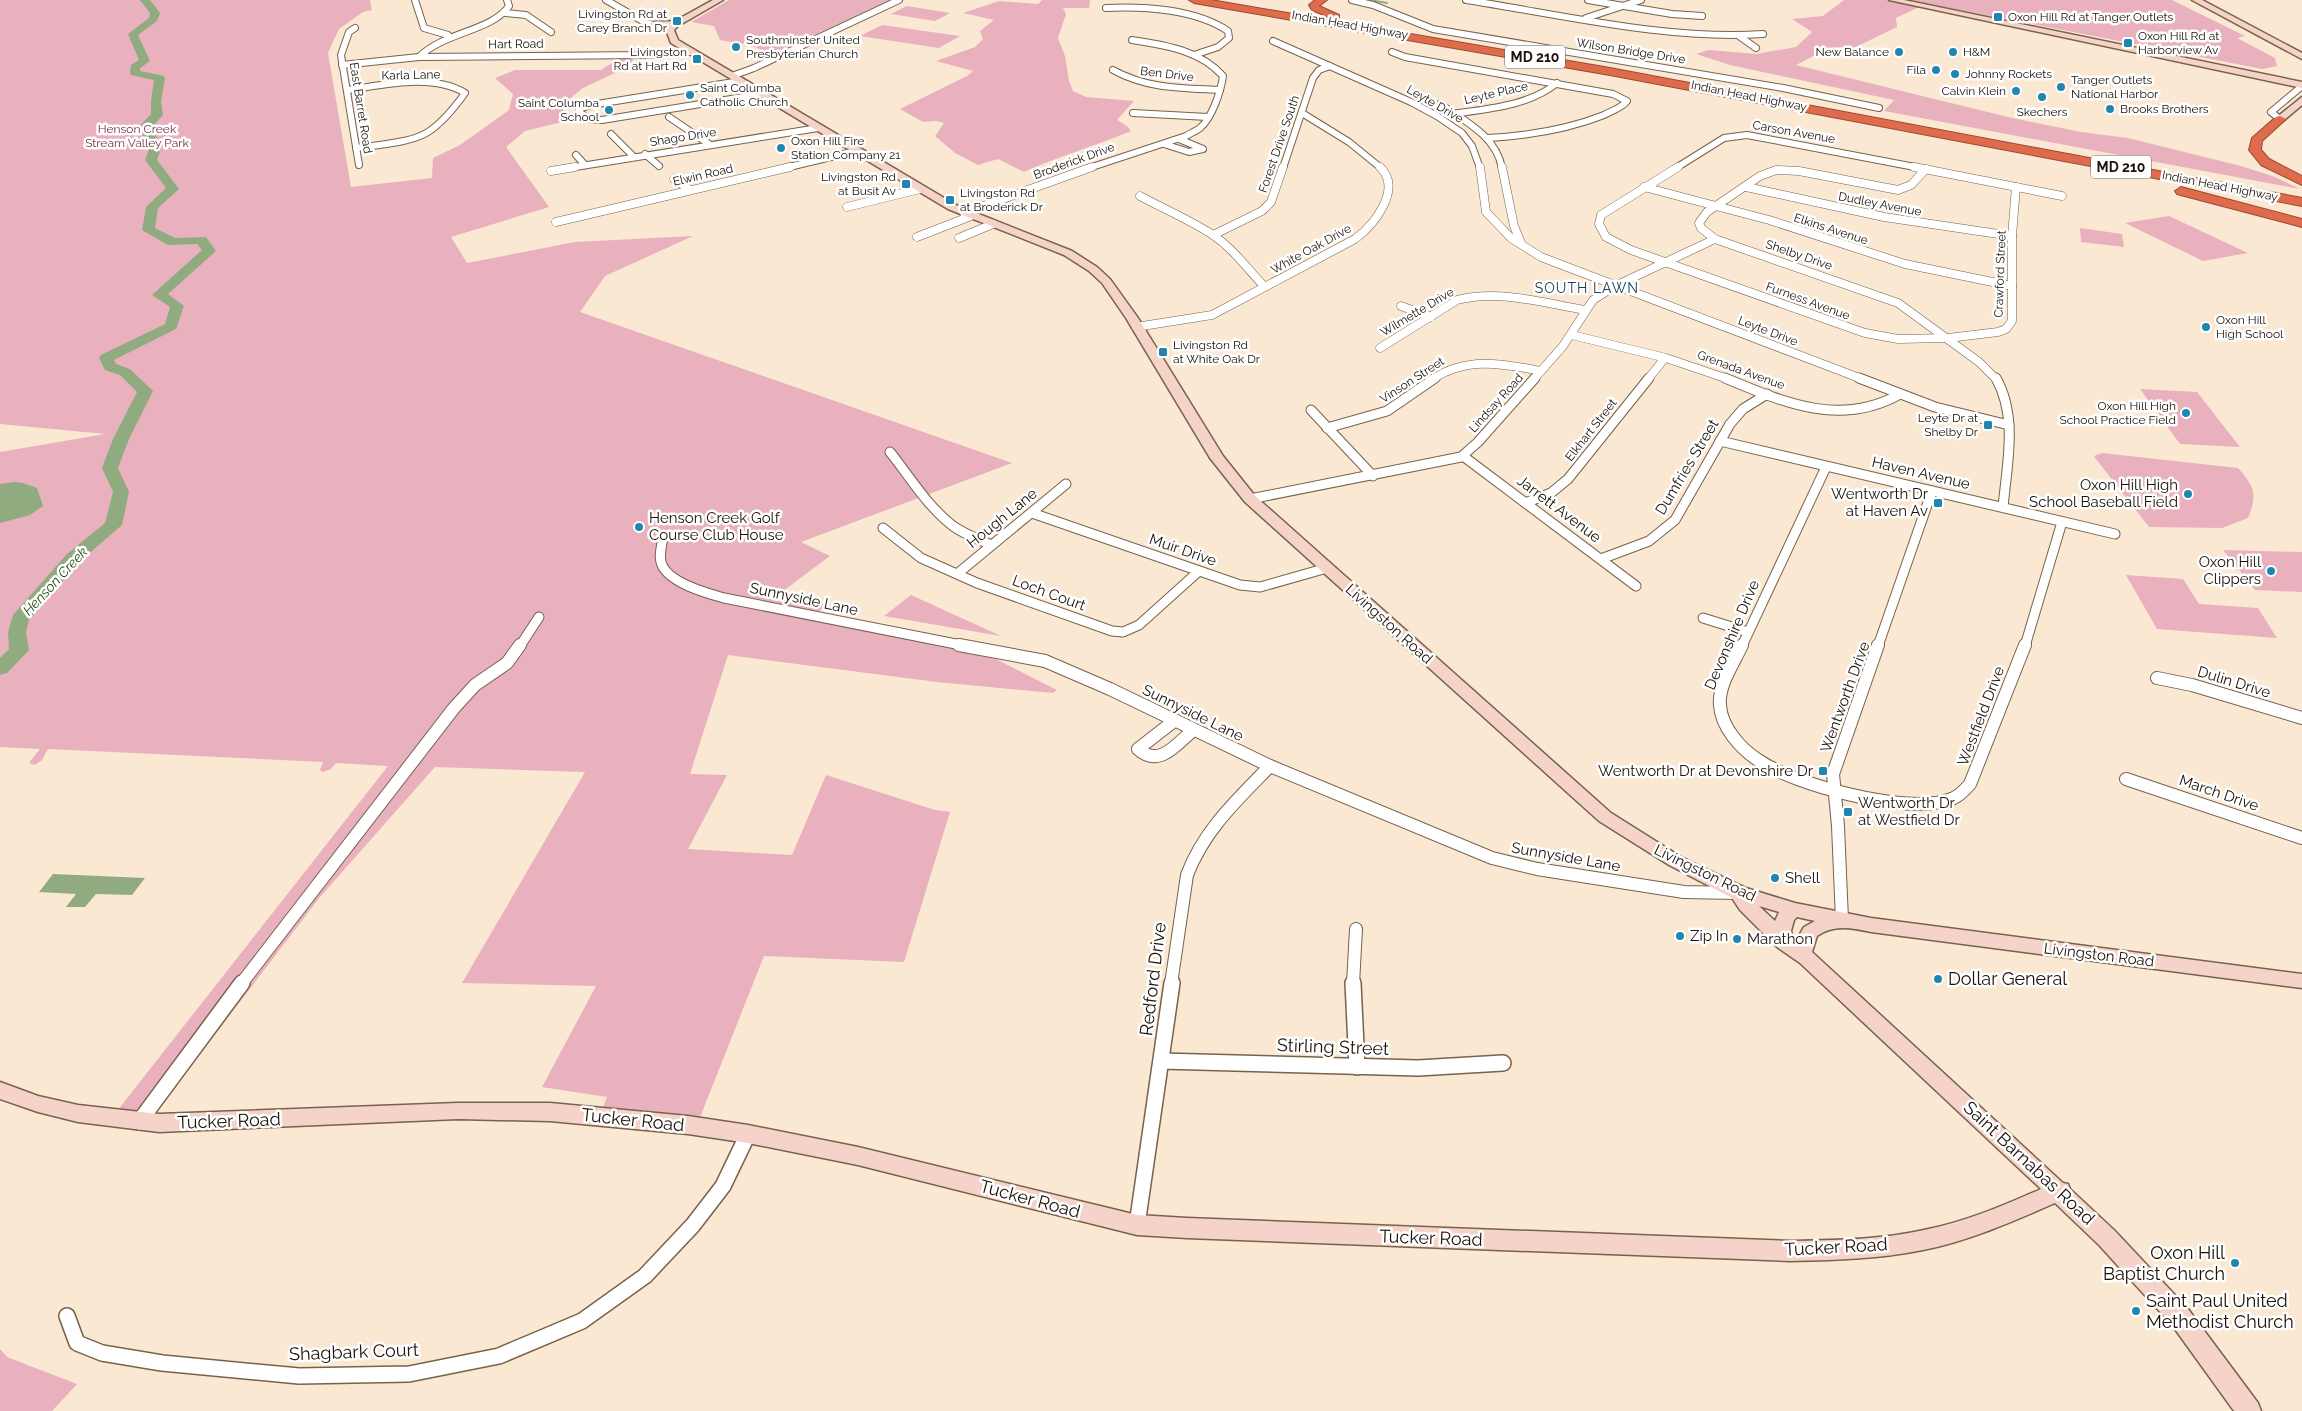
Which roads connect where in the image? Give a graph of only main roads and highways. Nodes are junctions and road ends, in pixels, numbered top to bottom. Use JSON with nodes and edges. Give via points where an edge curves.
{"nodes":[{"id":1,"x":720,"y":0,"type":"edge"},
{"id":2,"x":1194,"y":0,"type":"edge"},
{"id":3,"x":1222,"y":0,"type":"edge"},
{"id":4,"x":1322,"y":0,"type":"edge"},
{"id":5,"x":1893,"y":0,"type":"edge"},
{"id":6,"x":1901,"y":0,"type":"edge"},
{"id":7,"x":2196,"y":0,"type":"edge"},
{"id":8,"x":653,"y":24,"type":"road end"},
{"id":9,"x":1367,"y":24,"type":"junction"},
{"id":10,"x":674,"y":26,"type":"junction"},
{"id":11,"x":2251,"y":28,"type":"junction"},
{"id":12,"x":2302,"y":51,"type":"edge"},
{"id":13,"x":2302,"y":56,"type":"edge"},
{"id":14,"x":2177,"y":57,"type":"junction"},
{"id":15,"x":2302,"y":79,"type":"edge"},
{"id":16,"x":2302,"y":86,"type":"edge"},
{"id":17,"x":2302,"y":100,"type":"edge"},
{"id":18,"x":2280,"y":119,"type":"joint"},
{"id":19,"x":1941,"y":133,"type":"junction"},
{"id":20,"x":2302,"y":181,"type":"edge"},
{"id":21,"x":2302,"y":195,"type":"edge"},
{"id":22,"x":2302,"y":202,"type":"edge"},
{"id":23,"x":2302,"y":223,"type":"edge"},
{"id":24,"x":1739,"y":893,"type":"junction"},
{"id":25,"x":1794,"y":910,"type":"junction"},
{"id":26,"x":1842,"y":920,"type":"junction"},
{"id":27,"x":1797,"y":950,"type":"junction"},
{"id":28,"x":2302,"y":981,"type":"edge"},
{"id":29,"x":0,"y":1090,"type":"edge"},
{"id":30,"x":2060,"y":1192,"type":"junction"},
{"id":31,"x":2249,"y":1411,"type":"edge"}],
"edges":[{"from":1,"to":10,"type":"main road"},
{"from":2,"to":19,"type":"highway","name":"Indian Head Highway","number":"MD 210","via":[[1594,68]]},
{"from":3,"to":9,"type":"highway","name":"Indian Head Highway","number":"MD 210"},
{"from":4,"to":9,"type":"highway","via":[[1314,5],[1318,11]]},
{"from":5,"to":14,"type":"main road"},
{"from":6,"to":14,"type":"main road"},
{"from":7,"to":11,"type":"main road"},
{"from":8,"to":10,"type":"main road"},
{"from":9,"to":21,"type":"highway","name":"Indian Head Highway","number":"MD 210","via":[[1668,76]]},
{"from":10,"to":24,"type":"main road","name":"Livingston Road","via":[[674,41],[690,52],[920,189],[968,215],[1068,253],[1106,281],[1217,458],[1250,499],[1605,817],[1675,862]]},
{"from":11,"to":12,"type":"main road"},
{"from":11,"to":13,"type":"main road"},
{"from":14,"to":15,"type":"main road"},
{"from":14,"to":16,"type":"main road"},
{"from":17,"to":18,"type":"main road"},
{"from":18,"to":20,"type":"highway","via":[[2256,140],[2255,150],[2265,162]]},
{"from":19,"to":22,"type":"highway","name":"Indian Head Highway","number":"MD 210"},
{"from":19,"to":23,"type":"highway"},
{"from":24,"to":25,"type":"main road","name":"Livingston Road"},
{"from":24,"to":27,"type":"main road","via":[[1747,905]]},
{"from":25,"to":26,"type":"main road","name":"Livingston Road"},
{"from":25,"to":27,"type":"main road","name":"Saint Barnabas Road","via":[[1793,937]]},
{"from":26,"to":27,"type":"main road","via":[[1812,929]]},
{"from":26,"to":28,"type":"main road","name":"Livingston Road"},
{"from":27,"to":30,"type":"main road","name":"Saint Barnabas Road"},
{"from":29,"to":30,"type":"main road","name":"Tucker Road","via":[[20,1099],[73,1113],[139,1122],[191,1123],[423,1112],[550,1112],[688,1125],[858,1156],[1137,1225],[1306,1234],[1827,1250],[1943,1235],[2002,1216]]},
{"from":30,"to":31,"type":"main road","name":"Saint Barnabas Road","via":[[2160,1293]]}]}
